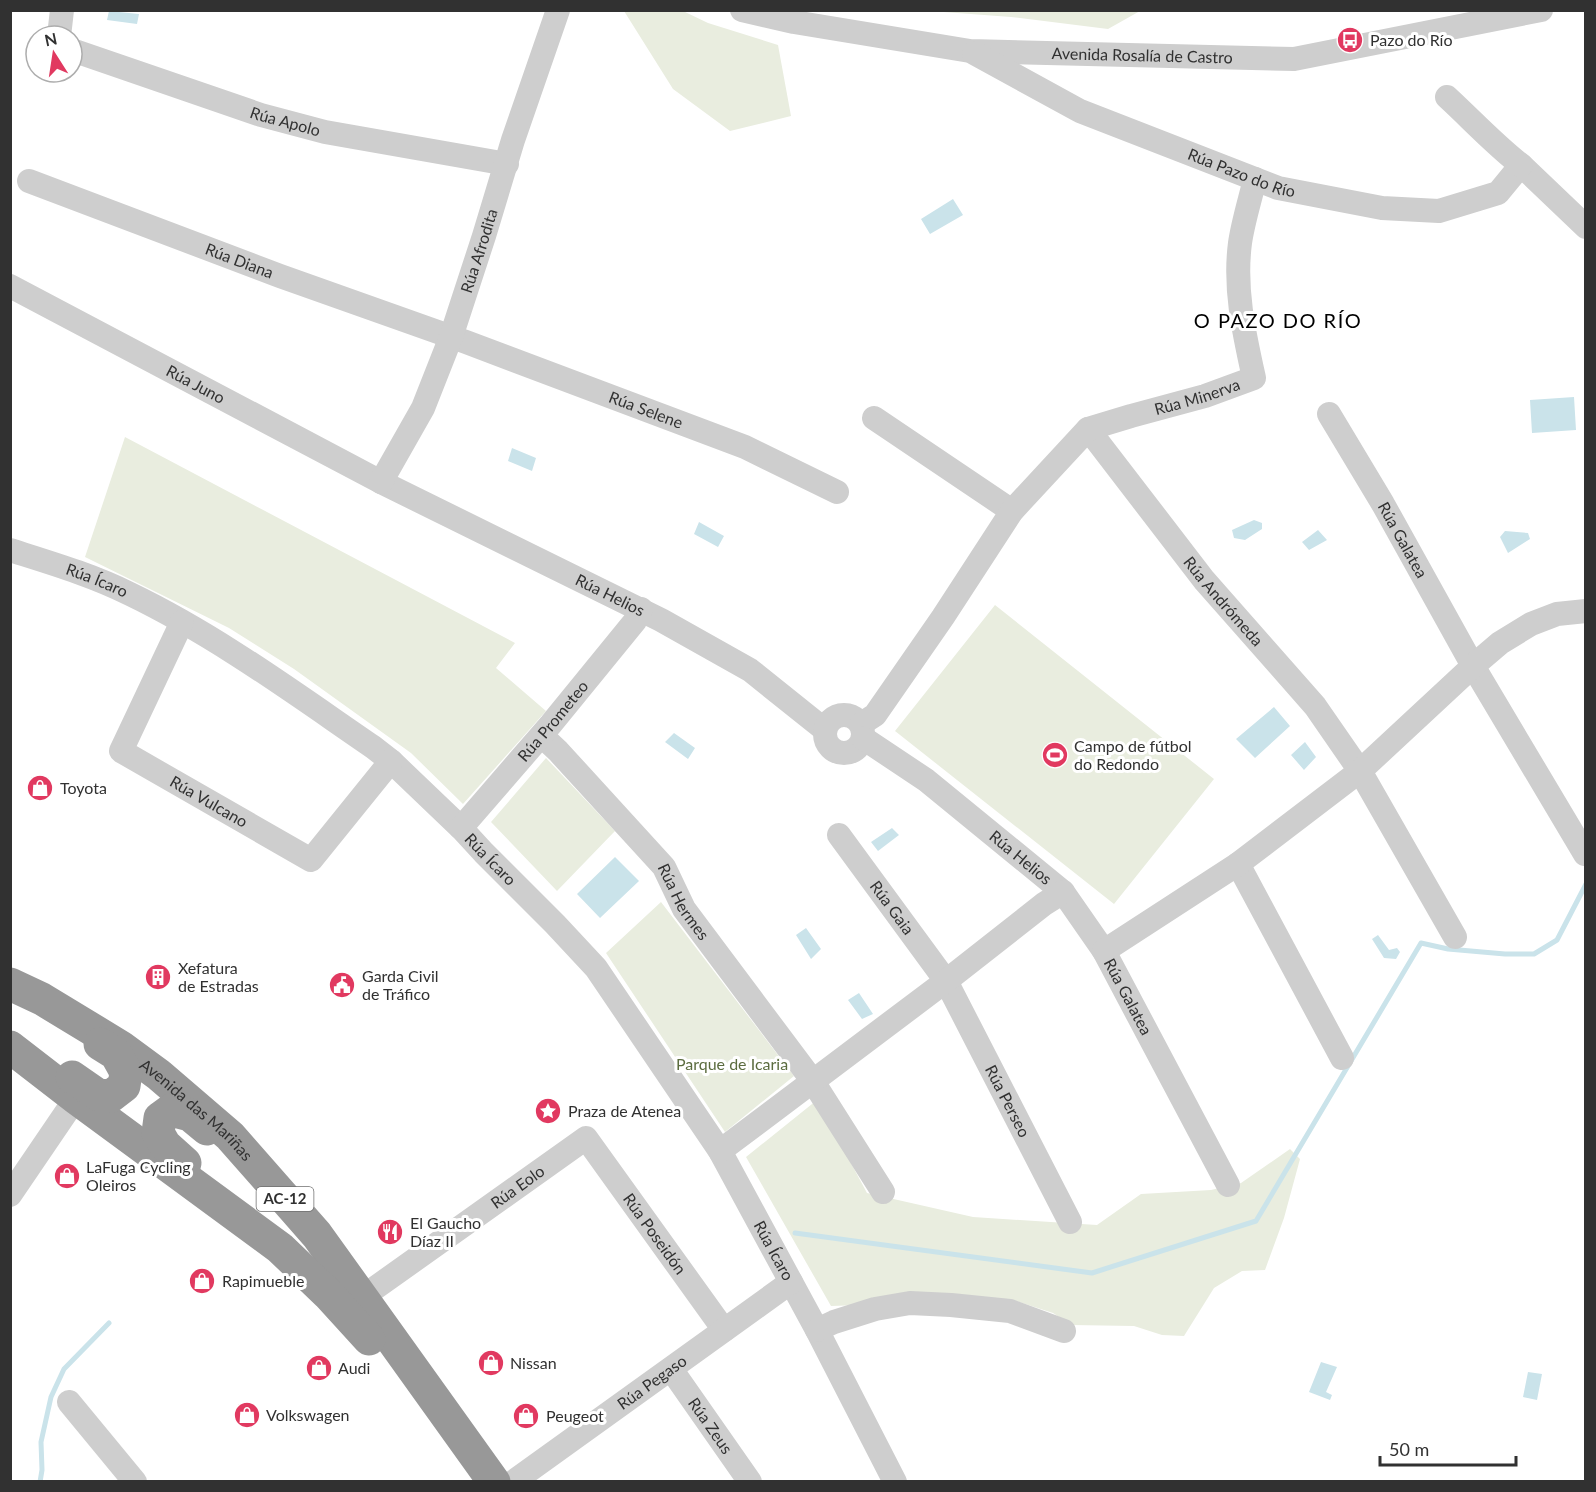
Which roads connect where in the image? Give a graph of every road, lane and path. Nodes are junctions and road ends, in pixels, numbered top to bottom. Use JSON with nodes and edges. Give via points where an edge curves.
{"nodes":[{"id":1,"x":558,"y":10,"type":"edge"},
{"id":2,"x":742,"y":10,"type":"edge"},
{"id":3,"x":1540,"y":10,"type":"edge"},
{"id":4,"x":794,"y":16,"type":"edge"},
{"id":5,"x":1437,"y":21,"type":"edge"},
{"id":6,"x":970,"y":51,"type":"junction"},
{"id":7,"x":84,"y":54,"type":"edge"},
{"id":8,"x":1447,"y":97,"type":"dead end"},
{"id":9,"x":507,"y":164,"type":"junction"},
{"id":10,"x":1521,"y":165,"type":"junction"},
{"id":11,"x":1255,"y":179,"type":"junction"},
{"id":12,"x":29,"y":181,"type":"dead end"},
{"id":13,"x":1586,"y":227,"type":"edge"},
{"id":14,"x":10,"y":286,"type":"edge"},
{"id":15,"x":451,"y":337,"type":"junction"},
{"id":16,"x":1329,"y":414,"type":"dead end"},
{"id":17,"x":874,"y":418,"type":"dead end"},
{"id":18,"x":1088,"y":429,"type":"junction"},
{"id":19,"x":381,"y":482,"type":"junction"},
{"id":20,"x":837,"y":492,"type":"dead end"},
{"id":21,"x":1012,"y":511,"type":"junction"},
{"id":22,"x":10,"y":550,"type":"edge"},
{"id":23,"x":641,"y":609,"type":"junction"},
{"id":24,"x":1586,"y":611,"type":"edge"},
{"id":25,"x":182,"y":622,"type":"junction"},
{"id":26,"x":1473,"y":666,"type":"junction"},
{"id":27,"x":862,"y":731,"type":"junction"},
{"id":28,"x":542,"y":736,"type":"junction"},
{"id":29,"x":391,"y":761,"type":"junction"},
{"id":30,"x":1360,"y":771,"type":"junction"},
{"id":31,"x":461,"y":828,"type":"junction"},
{"id":32,"x":839,"y":836,"type":"dead end"},
{"id":33,"x":1585,"y":854,"type":"edge"},
{"id":34,"x":1238,"y":864,"type":"junction"},
{"id":35,"x":1063,"y":892,"type":"junction"},
{"id":36,"x":1455,"y":937,"type":"dead end"},
{"id":37,"x":1104,"y":951,"type":"junction"},
{"id":38,"x":945,"y":981,"type":"junction"},
{"id":39,"x":10,"y":984,"type":"edge"},
{"id":40,"x":42,"y":999,"type":"junction"},
{"id":41,"x":10,"y":1031,"type":"edge"},
{"id":42,"x":10,"y":1047,"type":"edge"},
{"id":43,"x":1342,"y":1058,"type":"dead end"},
{"id":44,"x":812,"y":1080,"type":"junction"},
{"id":45,"x":76,"y":1098,"type":"junction"},
{"id":46,"x":586,"y":1138,"type":"joint"},
{"id":47,"x":720,"y":1150,"type":"junction"},
{"id":48,"x":258,"y":1168,"type":"junction"},
{"id":49,"x":1228,"y":1185,"type":"dead end"},
{"id":50,"x":883,"y":1192,"type":"dead end"},
{"id":51,"x":10,"y":1195,"type":"edge"},
{"id":52,"x":1070,"y":1222,"type":"dead end"},
{"id":53,"x":280,"y":1248,"type":"junction"},
{"id":54,"x":791,"y":1282,"type":"junction"},
{"id":55,"x":361,"y":1298,"type":"junction"},
{"id":56,"x":724,"y":1330,"type":"junction"},
{"id":57,"x":817,"y":1330,"type":"junction"},
{"id":58,"x":1064,"y":1331,"type":"dead end"},
{"id":59,"x":671,"y":1369,"type":"junction"},
{"id":60,"x":69,"y":1402,"type":"dead end"},
{"id":61,"x":135,"y":1482,"type":"edge"},
{"id":62,"x":472,"y":1482,"type":"edge"},
{"id":63,"x":494,"y":1482,"type":"edge"},
{"id":64,"x":513,"y":1482,"type":"edge"},
{"id":65,"x":750,"y":1482,"type":"edge"},
{"id":66,"x":895,"y":1482,"type":"edge"}],
"edges":[{"from":1,"to":9,"type":"street","name":"Rúa Afrodita"},
{"from":2,"to":4,"type":"street","name":"Avenida Rosalía de Castro"},
{"from":3,"to":5,"type":"street","name":"Avenida Rosalía de Castro"},
{"from":4,"to":6,"type":"street","name":"Avenida Rosalía de Castro"},
{"from":5,"to":6,"type":"street","name":"Avenida Rosalía de Castro","via":[[1294,59]]},
{"from":6,"to":11,"type":"street","name":"Rúa Pazo do Río","via":[[1080,111]]},
{"from":7,"to":9,"type":"street","name":"Rúa Apolo","via":[[261,115],[325,132]]},
{"from":8,"to":10,"type":"street"},
{"from":9,"to":15,"type":"street","name":"Rúa Afrodita"},
{"from":10,"to":11,"type":"street","name":"Rúa Pazo do Río","via":[[1498,193],[1439,211],[1382,208],[1278,188]]},
{"from":10,"to":13,"type":"street"},
{"from":11,"to":18,"type":"street","name":"Rúa Minerva","via":[[1240,243],[1238,294],[1254,378]]},
{"from":12,"to":15,"type":"street","name":"Rúa Diana"},
{"from":14,"to":19,"type":"street","name":"Rúa Juno"},
{"from":15,"to":19,"type":"street","name":"Rúa Afrodita","via":[[423,408]]},
{"from":15,"to":20,"type":"street","name":"Rúa Selene","via":[[745,447]]},
{"from":16,"to":26,"type":"street","name":"Rúa Galatea"},
{"from":17,"to":21,"type":"street"},
{"from":18,"to":21,"type":"street"},
{"from":18,"to":30,"type":"street","name":"Rúa Andrómeda","via":[[1204,580],[1316,706]]},
{"from":19,"to":23,"type":"street","name":"Rúa Helios"},
{"from":21,"to":27,"type":"street"},
{"from":22,"to":25,"type":"street","name":"Rúa Ícaro","via":[[130,594]]},
{"from":23,"to":27,"type":"street","name":"Rúa Helios","via":[[750,670],[825,730],[830,721],[842,714],[856,719]]},
{"from":23,"to":28,"type":"street","name":"Rúa Prometeo"},
{"from":24,"to":26,"type":"street","name":"Rúa Galatea","via":[[1557,614],[1531,624]]},
{"from":25,"to":29,"type":"street","name":"Rúa Ícaro","via":[[239,655]]},
{"from":25,"to":29,"type":"street","name":"Rúa Vulcano","via":[[121,751],[311,860]]},
{"from":26,"to":30,"type":"street","name":"Rúa Galatea"},
{"from":26,"to":33,"type":"street","name":"Rúa Galatea"},
{"from":27,"to":35,"type":"street","name":"Rúa Helios"},
{"from":28,"to":31,"type":"street","name":"Rúa Prometeo"},
{"from":28,"to":44,"type":"street","name":"Rúa Hermes","via":[[664,867],[684,909]]},
{"from":29,"to":31,"type":"street","name":"Rúa Ícaro"},
{"from":30,"to":34,"type":"street","name":"Rúa Galatea"},
{"from":30,"to":36,"type":"street"},
{"from":31,"to":47,"type":"street","name":"Rúa Ícaro","via":[[596,968]]},
{"from":32,"to":38,"type":"street","name":"Rúa Gaia"},
{"from":34,"to":37,"type":"street","name":"Rúa Galatea"},
{"from":34,"to":43,"type":"street"},
{"from":35,"to":37,"type":"street","name":"Rúa Helios"},
{"from":35,"to":38,"type":"street"},
{"from":37,"to":49,"type":"street","name":"Rúa Galatea"},
{"from":38,"to":44,"type":"street"},
{"from":38,"to":52,"type":"street","name":"Rúa Perseo"},
{"from":39,"to":40,"type":"highway","name":"Avenida das Mariñas","number":"AC-12"},
{"from":40,"to":41,"type":"highway","via":[[72,1027],[116,1054],[126,1072],[124,1086],[111,1096],[98,1095]]},
{"from":40,"to":48,"type":"highway","name":"Avenida das Mariñas","number":"AC-12","via":[[159,1075],[230,1136]]},
{"from":42,"to":45,"type":"highway","number":"AC-12"},
{"from":44,"to":47,"type":"street"},
{"from":44,"to":50,"type":"street"},
{"from":45,"to":51,"type":"street"},
{"from":45,"to":53,"type":"highway","number":"AC-12"},
{"from":46,"to":55,"type":"street","name":"Rúa Eolo"},
{"from":46,"to":56,"type":"street","name":"Rúa Poseidón"},
{"from":47,"to":54,"type":"street","name":"Rúa Ícaro"},
{"from":48,"to":53,"type":"highway","via":[[190,1115],[171,1110],[160,1118],[159,1133],[165,1145],[233,1200]]},
{"from":48,"to":55,"type":"highway","name":"Avenida das Mariñas","number":"AC-12","via":[[316,1235]]},
{"from":53,"to":62,"type":"highway","number":"AC-12","via":[[373,1343]]},
{"from":54,"to":56,"type":"street","name":"Rúa Pegaso"},
{"from":54,"to":57,"type":"street","name":"Rúa Ícaro"},
{"from":55,"to":63,"type":"highway","name":"Avenida das Mariñas","number":"AC-12"},
{"from":56,"to":59,"type":"street","name":"Rúa Pegaso"},
{"from":57,"to":58,"type":"street","via":[[875,1309],[910,1303],[1010,1311]]},
{"from":57,"to":66,"type":"street","name":"Rúa Ícaro"},
{"from":59,"to":64,"type":"street","name":"Rúa Pegaso"},
{"from":59,"to":65,"type":"street","name":"Rúa Zeus"},
{"from":60,"to":61,"type":"street"}]}
